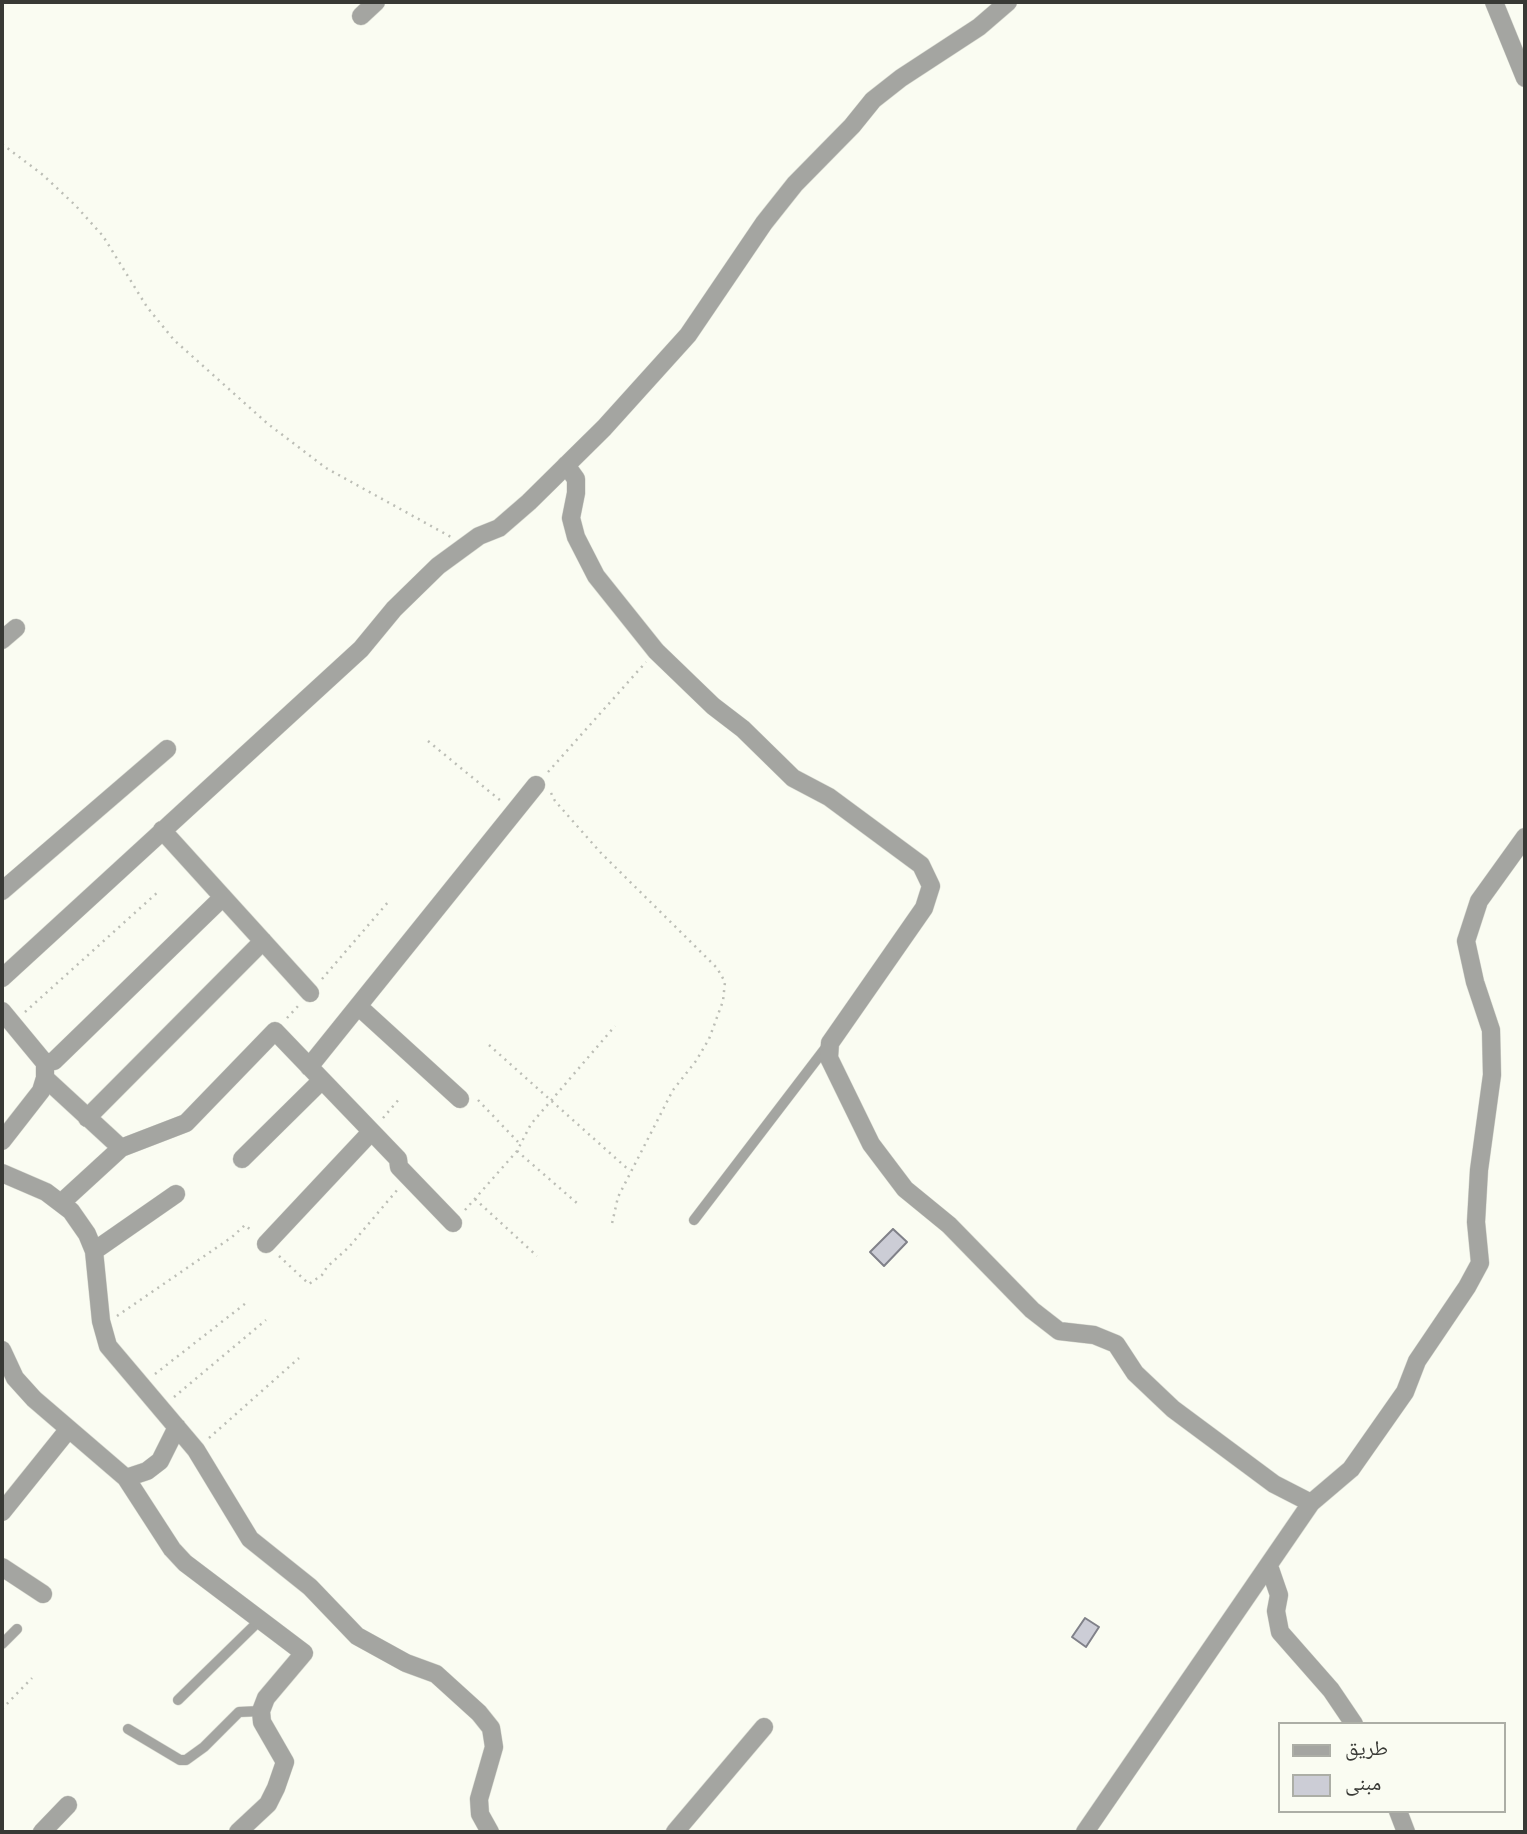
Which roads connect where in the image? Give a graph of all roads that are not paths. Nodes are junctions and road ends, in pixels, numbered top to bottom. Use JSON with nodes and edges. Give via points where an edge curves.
{"nodes":[{"id":1,"x":376,"y":2,"type":"edge"},
{"id":2,"x":1008,"y":2,"type":"edge"},
{"id":3,"x":1494,"y":2,"type":"edge"},
{"id":4,"x":361,"y":16,"type":"dead end"},
{"id":5,"x":1525,"y":78,"type":"edge"},
{"id":6,"x":565,"y":466,"type":"junction"},
{"id":7,"x":16,"y":628,"type":"dead end"},
{"id":8,"x":2,"y":640,"type":"edge"},
{"id":9,"x":167,"y":749,"type":"dead end"},
{"id":10,"x":542,"y":785,"type":"road end"},
{"id":11,"x":162,"y":830,"type":"junction"},
{"id":12,"x":1525,"y":837,"type":"edge"},
{"id":13,"x":2,"y":891,"type":"edge"},
{"id":14,"x":223,"y":897,"type":"junction"},
{"id":15,"x":263,"y":941,"type":"junction"},
{"id":16,"x":2,"y":978,"type":"edge"},
{"id":17,"x":310,"y":993,"type":"road end"},
{"id":18,"x":358,"y":1006,"type":"junction"},
{"id":19,"x":7,"y":1017,"type":"edge"},
{"id":20,"x":830,"y":1043,"type":"junction"},
{"id":21,"x":45,"y":1070,"type":"junction"},
{"id":22,"x":315,"y":1073,"type":"junction"},
{"id":23,"x":460,"y":1098,"type":"road end"},
{"id":24,"x":87,"y":1118,"type":"junction"},
{"id":25,"x":371,"y":1132,"type":"junction"},
{"id":26,"x":2,"y":1141,"type":"edge"},
{"id":27,"x":121,"y":1148,"type":"junction"},
{"id":28,"x":242,"y":1159,"type":"dead end"},
{"id":29,"x":2,"y":1173,"type":"edge"},
{"id":30,"x":176,"y":1194,"type":"dead end"},
{"id":31,"x":61,"y":1203,"type":"junction"},
{"id":32,"x":694,"y":1220,"type":"dead end"},
{"id":33,"x":453,"y":1223,"type":"road end"},
{"id":34,"x":266,"y":1244,"type":"road end"},
{"id":35,"x":94,"y":1251,"type":"junction"},
{"id":36,"x":2,"y":1350,"type":"edge"},
{"id":37,"x":177,"y":1427,"type":"junction"},
{"id":38,"x":68,"y":1430,"type":"junction"},
{"id":39,"x":127,"y":1478,"type":"junction"},
{"id":40,"x":1311,"y":1503,"type":"junction"},
{"id":41,"x":2,"y":1513,"type":"edge"},
{"id":42,"x":1269,"y":1566,"type":"junction"},
{"id":43,"x":2,"y":1567,"type":"edge"},
{"id":44,"x":43,"y":1594,"type":"dead end"},
{"id":45,"x":260,"y":1620,"type":"junction"},
{"id":46,"x":17,"y":1629,"type":"dead end"},
{"id":47,"x":2,"y":1644,"type":"edge"},
{"id":48,"x":178,"y":1700,"type":"dead end"},
{"id":49,"x":261,"y":1711,"type":"junction"},
{"id":50,"x":1353,"y":1722,"type":"edge"},
{"id":51,"x":764,"y":1727,"type":"dead end"},
{"id":52,"x":128,"y":1730,"type":"dead end"},
{"id":53,"x":68,"y":1805,"type":"dead end"},
{"id":54,"x":1399,"y":1813,"type":"edge"},
{"id":55,"x":42,"y":1832,"type":"edge"},
{"id":56,"x":239,"y":1832,"type":"edge"},
{"id":57,"x":490,"y":1832,"type":"edge"},
{"id":58,"x":675,"y":1832,"type":"edge"},
{"id":59,"x":1085,"y":1832,"type":"edge"},
{"id":60,"x":1406,"y":1832,"type":"edge"}],
"edges":[{"from":1,"to":4,"type":"street"},
{"from":2,"to":6,"type":"street","via":[[873,100],[764,223],[688,335]]},
{"from":3,"to":5,"type":"street"},
{"from":6,"to":11,"type":"street","via":[[499,528],[479,536],[438,566],[361,649]]},
{"from":6,"to":20,"type":"street","via":[[576,479],[571,518],[576,537],[596,576],[656,651],[793,778],[829,797],[921,865],[931,886],[924,908]]},
{"from":7,"to":8,"type":"street"},
{"from":9,"to":13,"type":"street"},
{"from":10,"to":18,"type":"street","via":[[514,812]]},
{"from":11,"to":14,"type":"street"},
{"from":11,"to":16,"type":"street"},
{"from":12,"to":40,"type":"street","via":[[1479,901],[1466,941],[1491,1030],[1492,1075],[1476,1222],[1480,1263],[1417,1361],[1405,1392],[1351,1469]]},
{"from":14,"to":15,"type":"street"},
{"from":14,"to":21,"type":"street"},
{"from":15,"to":17,"type":"street"},
{"from":15,"to":24,"type":"street"},
{"from":18,"to":22,"type":"street"},
{"from":18,"to":23,"type":"street"},
{"from":19,"to":21,"type":"street"},
{"from":20,"to":32,"type":"lane"},
{"from":20,"to":40,"type":"street","via":[[829,1059],[872,1144],[905,1189],[1059,1331],[1094,1335],[1116,1344],[1135,1373],[1173,1409],[1274,1484]]},
{"from":21,"to":24,"type":"street"},
{"from":21,"to":26,"type":"street","via":[[41,1091]]},
{"from":22,"to":25,"type":"street"},
{"from":22,"to":27,"type":"street","via":[[275,1031],[186,1124]]},
{"from":22,"to":28,"type":"street"},
{"from":24,"to":27,"type":"street"},
{"from":25,"to":33,"type":"street"},
{"from":25,"to":34,"type":"street"},
{"from":27,"to":31,"type":"street"},
{"from":29,"to":31,"type":"street"},
{"from":30,"to":35,"type":"street"},
{"from":31,"to":35,"type":"street","via":[[87,1234]]},
{"from":35,"to":37,"type":"street","via":[[108,1346]]},
{"from":36,"to":38,"type":"street","via":[[15,1378]]},
{"from":37,"to":39,"type":"street","via":[[160,1461]]},
{"from":37,"to":57,"type":"street","via":[[250,1539],[310,1587],[357,1636],[436,1674],[491,1728],[494,1746],[479,1799],[480,1814]]},
{"from":38,"to":39,"type":"street"},
{"from":38,"to":41,"type":"street"},
{"from":39,"to":45,"type":"street","via":[[185,1563]]},
{"from":40,"to":42,"type":"street"},
{"from":42,"to":50,"type":"street","via":[[1279,1595],[1280,1632]]},
{"from":42,"to":59,"type":"street"},
{"from":43,"to":44,"type":"street"},
{"from":45,"to":48,"type":"lane"},
{"from":45,"to":49,"type":"street","via":[[304,1653],[266,1698]]},
{"from":46,"to":47,"type":"lane"},
{"from":49,"to":52,"type":"lane","via":[[239,1712],[186,1760]]},
{"from":49,"to":56,"type":"street","via":[[262,1722],[285,1762],[268,1804]]},
{"from":51,"to":58,"type":"street"},
{"from":53,"to":55,"type":"street"},
{"from":54,"to":60,"type":"street"}]}
